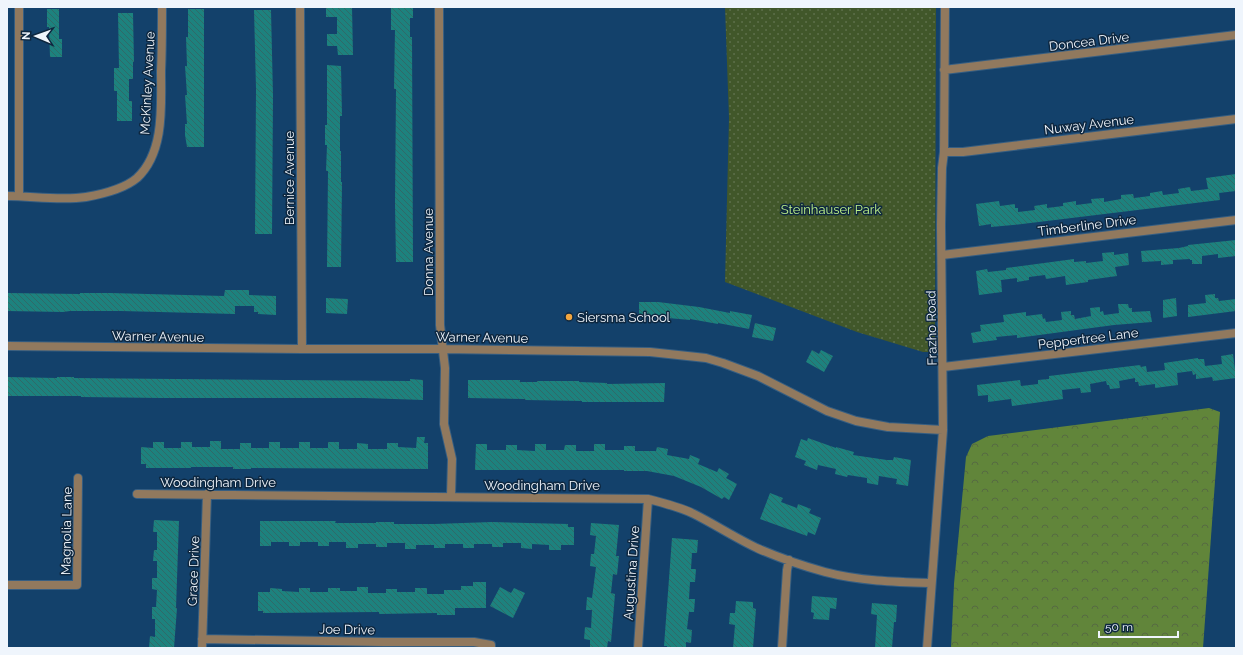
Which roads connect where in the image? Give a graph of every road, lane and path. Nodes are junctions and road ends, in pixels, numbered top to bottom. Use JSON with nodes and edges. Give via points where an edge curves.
{"nodes":[{"id":1,"x":19,"y":7,"type":"edge"},
{"id":2,"x":162,"y":7,"type":"edge"},
{"id":3,"x":300,"y":7,"type":"edge"},
{"id":4,"x":439,"y":7,"type":"edge"},
{"id":5,"x":945,"y":7,"type":"edge"},
{"id":6,"x":1236,"y":35,"type":"edge"},
{"id":7,"x":944,"y":70,"type":"junction"},
{"id":8,"x":1236,"y":119,"type":"edge"},
{"id":9,"x":944,"y":152,"type":"junction"},
{"id":10,"x":7,"y":196,"type":"edge"},
{"id":11,"x":19,"y":196,"type":"junction"},
{"id":12,"x":1236,"y":220,"type":"edge"},
{"id":13,"x":942,"y":255,"type":"junction"},
{"id":14,"x":1236,"y":333,"type":"edge"},
{"id":15,"x":7,"y":346,"type":"edge"},
{"id":16,"x":442,"y":349,"type":"junction"},
{"id":17,"x":302,"y":350,"type":"junction"},
{"id":18,"x":944,"y":367,"type":"junction"},
{"id":19,"x":943,"y":430,"type":"junction"},
{"id":20,"x":78,"y":478,"type":"dead end"},
{"id":21,"x":137,"y":494,"type":"dead end"},
{"id":22,"x":207,"y":494,"type":"junction"},
{"id":23,"x":451,"y":496,"type":"junction"},
{"id":24,"x":648,"y":499,"type":"junction"},
{"id":25,"x":789,"y":560,"type":"junction"},
{"id":26,"x":931,"y":583,"type":"junction"},
{"id":27,"x":7,"y":585,"type":"edge"},
{"id":28,"x":202,"y":639,"type":"junction"},
{"id":29,"x":491,"y":646,"type":"edge"},
{"id":30,"x":202,"y":648,"type":"edge"},
{"id":31,"x":638,"y":648,"type":"edge"},
{"id":32,"x":782,"y":648,"type":"edge"},
{"id":33,"x":927,"y":648,"type":"edge"}],
"edges":[{"from":1,"to":11,"type":"street"},
{"from":2,"to":11,"type":"street","name":"McKinley Avenue","via":[[160,126],[149,162],[137,178],[109,192],[85,197]]},
{"from":3,"to":17,"type":"street","name":"Bernice Avenue"},
{"from":4,"to":16,"type":"street","name":"Donna Avenue"},
{"from":5,"to":7,"type":"street","name":"Frazho Road"},
{"from":6,"to":7,"type":"street","name":"Doncea Drive"},
{"from":7,"to":9,"type":"street","name":"Frazho Road"},
{"from":8,"to":9,"type":"street","name":"Nuway Avenue","via":[[963,152]]},
{"from":9,"to":13,"type":"street","name":"Frazho Road"},
{"from":10,"to":11,"type":"street"},
{"from":12,"to":13,"type":"street","name":"Timberline Drive"},
{"from":13,"to":18,"type":"street","name":"Frazho Road"},
{"from":14,"to":18,"type":"street","name":"Peppertree Lane"},
{"from":15,"to":17,"type":"street","name":"Warner Avenue"},
{"from":16,"to":17,"type":"street","name":"Warner Avenue"},
{"from":16,"to":19,"type":"street","name":"Warner Avenue","via":[[650,352],[706,358],[758,376],[828,411],[846,417],[888,427]]},
{"from":16,"to":23,"type":"street","name":"Donna Avenue","via":[[445,368],[444,424],[452,459]]},
{"from":18,"to":19,"type":"street","name":"Frazho Road"},
{"from":19,"to":26,"type":"street","name":"Frazho Road"},
{"from":20,"to":27,"type":"street","name":"Magnolia Lane","via":[[77,585]]},
{"from":21,"to":22,"type":"street","name":"Woodingham Drive"},
{"from":22,"to":23,"type":"street","name":"Woodingham Drive"},
{"from":22,"to":28,"type":"street","name":"Grace Drive"},
{"from":23,"to":24,"type":"street","name":"Woodingham Drive"},
{"from":24,"to":25,"type":"street","name":"Woodingham Drive","via":[[694,514],[759,549]]},
{"from":24,"to":31,"type":"street","name":"Augustina Drive"},
{"from":25,"to":26,"type":"street","name":"Woodingham Drive","via":[[826,572],[860,578]]},
{"from":25,"to":32,"type":"street"},
{"from":26,"to":33,"type":"street","name":"Frazho Road"},
{"from":28,"to":29,"type":"street","name":"Joe Drive","via":[[474,642]]},
{"from":28,"to":30,"type":"street","name":"Grace Drive"}]}
